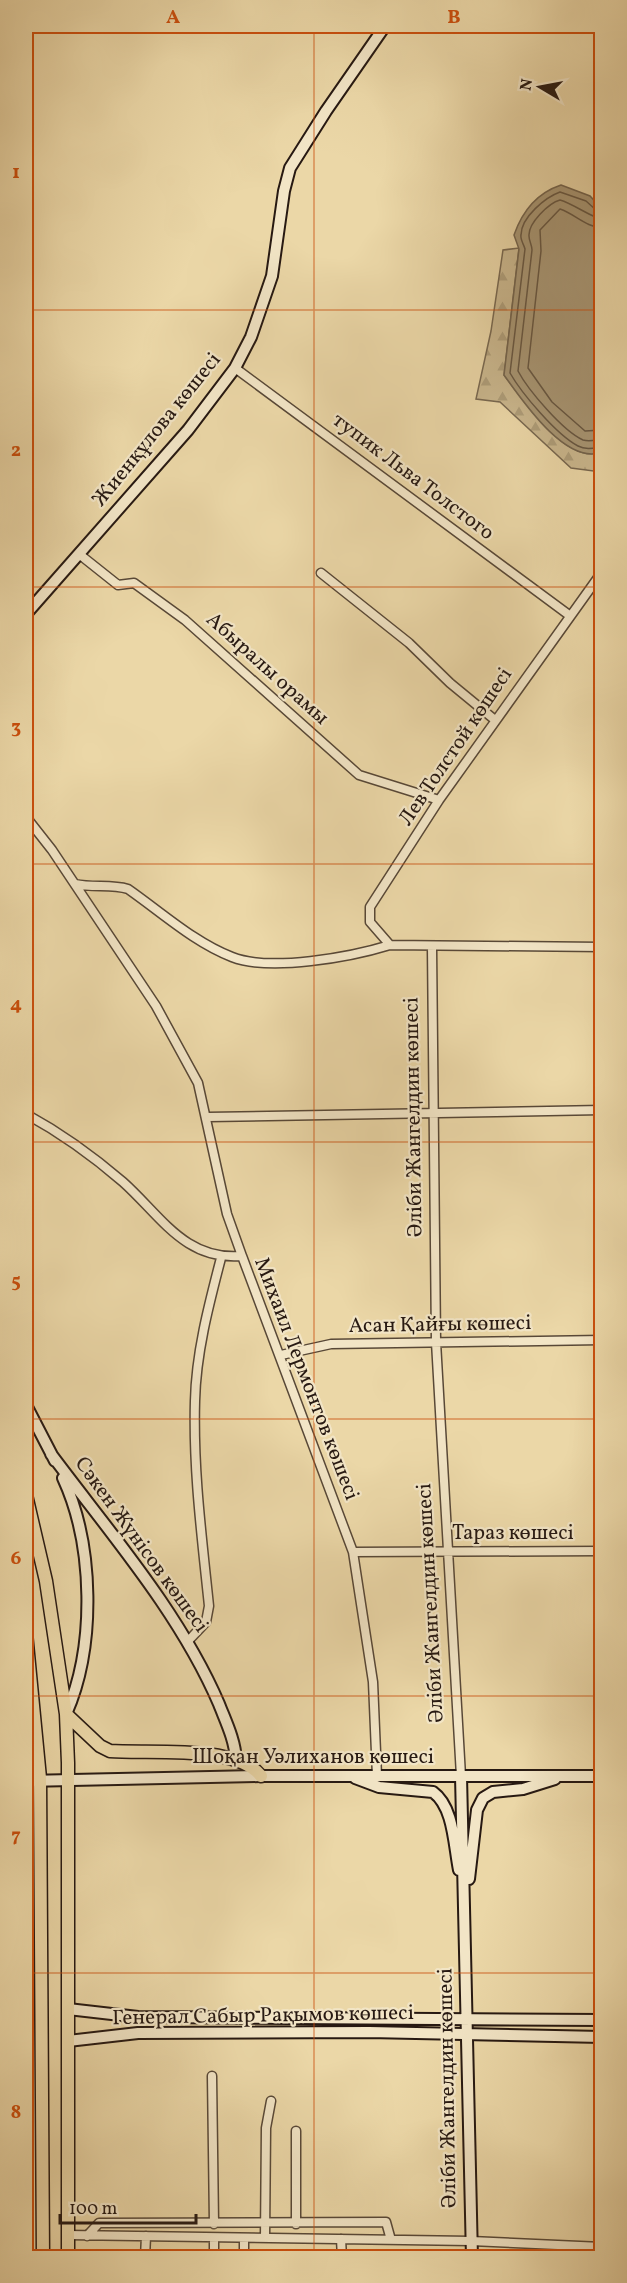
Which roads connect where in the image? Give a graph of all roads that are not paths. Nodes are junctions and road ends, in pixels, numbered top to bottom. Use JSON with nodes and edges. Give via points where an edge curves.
{"nodes":[{"id":1,"x":385,"y":26,"type":"edge"},
{"id":2,"x":235,"y":368,"type":"junction"},
{"id":3,"x":79,"y":554,"type":"junction"},
{"id":4,"x":602,"y":572,"type":"edge"},
{"id":5,"x":321,"y":573,"type":"dead end"},
{"id":6,"x":26,"y":614,"type":"edge"},
{"id":7,"x":569,"y":615,"type":"junction"},
{"id":8,"x":495,"y":720,"type":"junction"},
{"id":9,"x":439,"y":800,"type":"junction"},
{"id":10,"x":26,"y":817,"type":"edge"},
{"id":11,"x":75,"y":884,"type":"junction"},
{"id":12,"x":390,"y":945,"type":"junction"},
{"id":13,"x":432,"y":947,"type":"junction"},
{"id":14,"x":602,"y":948,"type":"edge"},
{"id":15,"x":602,"y":1110,"type":"edge"},
{"id":16,"x":434,"y":1113,"type":"junction"},
{"id":17,"x":26,"y":1114,"type":"edge"},
{"id":18,"x":208,"y":1117,"type":"junction"},
{"id":19,"x":242,"y":1256,"type":"junction"},
{"id":20,"x":221,"y":1258,"type":"junction"},
{"id":21,"x":602,"y":1341,"type":"edge"},
{"id":22,"x":436,"y":1342,"type":"junction"},
{"id":23,"x":281,"y":1355,"type":"junction"},
{"id":24,"x":26,"y":1405,"type":"edge"},
{"id":25,"x":51,"y":1454,"type":"junction"},
{"id":26,"x":26,"y":1495,"type":"edge"},
{"id":27,"x":602,"y":1551,"type":"edge"},
{"id":28,"x":353,"y":1552,"type":"junction"},
{"id":29,"x":447,"y":1552,"type":"junction"},
{"id":30,"x":26,"y":1633,"type":"edge"},
{"id":31,"x":189,"y":1640,"type":"junction"},
{"id":32,"x":66,"y":1714,"type":"junction"},
{"id":33,"x":236,"y":1760,"type":"junction"},
{"id":34,"x":261,"y":1776,"type":"junction"},
{"id":35,"x":350,"y":1776,"type":"junction"},
{"id":36,"x":377,"y":1776,"type":"junction"},
{"id":37,"x":461,"y":1776,"type":"junction"},
{"id":38,"x":565,"y":1776,"type":"junction"},
{"id":39,"x":602,"y":1776,"type":"edge"},
{"id":40,"x":40,"y":1778,"type":"junction"},
{"id":41,"x":68,"y":1778,"type":"junction"},
{"id":42,"x":26,"y":1781,"type":"edge"},
{"id":43,"x":465,"y":1900,"type":"junction"},
{"id":44,"x":68,"y":2009,"type":"junction"},
{"id":45,"x":138,"y":2017,"type":"junction"},
{"id":46,"x":465,"y":2018,"type":"junction"},
{"id":47,"x":602,"y":2020,"type":"edge"},
{"id":48,"x":138,"y":2033,"type":"junction"},
{"id":49,"x":466,"y":2034,"type":"junction"},
{"id":50,"x":602,"y":2037,"type":"edge"},
{"id":51,"x":68,"y":2041,"type":"junction"},
{"id":52,"x":212,"y":2076,"type":"dead end"},
{"id":53,"x":271,"y":2101,"type":"dead end"},
{"id":54,"x":296,"y":2131,"type":"dead end"},
{"id":55,"x":214,"y":2224,"type":"junction"},
{"id":56,"x":266,"y":2224,"type":"junction"},
{"id":57,"x":296,"y":2224,"type":"junction"},
{"id":58,"x":68,"y":2235,"type":"junction"},
{"id":59,"x":87,"y":2236,"type":"junction"},
{"id":60,"x":146,"y":2236,"type":"junction"},
{"id":61,"x":214,"y":2238,"type":"junction"},
{"id":62,"x":244,"y":2238,"type":"junction"},
{"id":63,"x":265,"y":2238,"type":"junction"},
{"id":64,"x":341,"y":2240,"type":"junction"},
{"id":65,"x":391,"y":2240,"type":"junction"},
{"id":66,"x":471,"y":2241,"type":"junction"},
{"id":67,"x":602,"y":2247,"type":"edge"},
{"id":68,"x":43,"y":2258,"type":"edge"},
{"id":69,"x":68,"y":2258,"type":"edge"},
{"id":70,"x":145,"y":2258,"type":"edge"},
{"id":71,"x":214,"y":2258,"type":"edge"},
{"id":72,"x":244,"y":2258,"type":"edge"},
{"id":73,"x":342,"y":2258,"type":"edge"},
{"id":74,"x":472,"y":2258,"type":"edge"}],
"edges":[{"from":1,"to":2,"type":"street","name":"Жиенқұлова көшесі","via":[[290,168],[272,276],[251,337]]},
{"from":2,"to":3,"type":"street","name":"Жиенқұлова көшесі","via":[[188,430]]},
{"from":2,"to":7,"type":"street","name":"тупик Льва Толстого"},
{"from":3,"to":6,"type":"street","name":"Жиенқұлова көшесі"},
{"from":3,"to":9,"type":"street","name":"Абыралы орамы","via":[[118,585],[134,583],[185,620],[359,775]]},
{"from":4,"to":7,"type":"street","name":"Лев Толстой көшесі"},
{"from":5,"to":8,"type":"street","via":[[409,643]]},
{"from":7,"to":8,"type":"street","name":"Лев Толстой көшесі"},
{"from":8,"to":9,"type":"street","name":"Лев Толстой көшесі"},
{"from":9,"to":12,"type":"street","name":"Лев Толстой көшесі","via":[[370,907],[370,922]]},
{"from":10,"to":11,"type":"street"},
{"from":11,"to":12,"type":"street","via":[[128,889],[207,944],[246,961],[268,964],[343,956]]},
{"from":11,"to":18,"type":"street","via":[[156,1006],[198,1083]]},
{"from":12,"to":13,"type":"street"},
{"from":13,"to":14,"type":"street"},
{"from":13,"to":16,"type":"street","name":"Әліби Жангелдин көшесі"},
{"from":15,"to":16,"type":"street"},
{"from":16,"to":18,"type":"street"},
{"from":16,"to":22,"type":"street","name":"Әліби Жангелдин көшесі"},
{"from":17,"to":20,"type":"street","name":"Михаил Лермонтов көшесі","via":[[123,1182],[168,1228],[192,1246]]},
{"from":18,"to":19,"type":"street","via":[[227,1214]]},
{"from":19,"to":20,"type":"street","name":"Михаил Лермонтов көшесі"},
{"from":19,"to":23,"type":"street","name":"Михаил Лермонтов көшесі"},
{"from":20,"to":31,"type":"street","via":[[195,1400],[196,1478],[209,1606],[206,1622]]},
{"from":21,"to":22,"type":"street","name":"Асан Қайғы көшесі"},
{"from":22,"to":23,"type":"street","name":"Асан Қайғы көшесі","via":[[331,1344]]},
{"from":22,"to":29,"type":"street","name":"Әліби Жангелдин көшесі"},
{"from":23,"to":28,"type":"street","name":"Михаил Лермонтов көшесі"},
{"from":24,"to":25,"type":"street"},
{"from":25,"to":31,"type":"street","name":"Сәкен Жүнісов көшесі"},
{"from":25,"to":32,"type":"street","via":[[81,1528],[85,1577],[87,1616],[77,1688]]},
{"from":26,"to":32,"type":"main road","via":[[46,1581]]},
{"from":27,"to":29,"type":"street","name":"Тараз көшесі"},
{"from":28,"to":29,"type":"street","name":"Тараз көшесі"},
{"from":28,"to":36,"type":"street","name":"Михаил Лермонтов көшесі","via":[[373,1682]]},
{"from":29,"to":37,"type":"street","name":"Әліби Жангелдин көшесі"},
{"from":30,"to":40,"type":"main road"},
{"from":31,"to":33,"type":"street","name":"Сәкен Жүнісов көшесі","via":[[227,1723]]},
{"from":32,"to":33,"type":"main road","via":[[110,1751],[188,1753]]},
{"from":32,"to":41,"type":"main road"},
{"from":33,"to":34,"type":"main road","via":[[254,1766]]},
{"from":34,"to":35,"type":"street","name":"Шоқан Уәлиханов көшесі"},
{"from":34,"to":41,"type":"street","name":"Шоқан Уәлиханов көшесі"},
{"from":35,"to":36,"type":"street","name":"Шоқан Уәлиханов көшесі"},
{"from":35,"to":43,"type":"street","via":[[379,1787],[433,1792],[440,1797]]},
{"from":36,"to":37,"type":"street","name":"Шоқан Уәлиханов көшесі"},
{"from":37,"to":38,"type":"street","name":"Шоқан Уәлиханов көшесі"},
{"from":37,"to":43,"type":"street","name":"Әліби Жангелдин көшесі"},
{"from":38,"to":39,"type":"street","name":"Шоқан Уәлиханов көшесі"},
{"from":38,"to":43,"type":"street","via":[[522,1789],[493,1792],[483,1798],[477,1810]]},
{"from":40,"to":41,"type":"street","name":"Шоқан Уәлиханов көшесі"},
{"from":40,"to":42,"type":"street","name":"Шоқан Уәлиханов көшесі"},
{"from":40,"to":68,"type":"main road"},
{"from":41,"to":44,"type":"main road"},
{"from":43,"to":46,"type":"street","name":"Әліби Жангелдин көшесі"},
{"from":44,"to":45,"type":"street","name":"Генерал Сабыр Рақымов көшесі"},
{"from":44,"to":51,"type":"main road"},
{"from":45,"to":46,"type":"street","name":"Генерал Сабыр Рақымов көшесі"},
{"from":45,"to":48,"type":"street"},
{"from":46,"to":47,"type":"street","name":"Генерал Сабыр Рақымов көшесі"},
{"from":46,"to":49,"type":"street","name":"Әліби Жангелдин көшесі"},
{"from":48,"to":49,"type":"street","name":"Генерал Сабыр Рақымов көшесі"},
{"from":48,"to":51,"type":"street","name":"Генерал Сабыр Рақымов көшесі"},
{"from":49,"to":50,"type":"street","name":"Генерал Сабыр Рақымов көшесі"},
{"from":49,"to":66,"type":"street","name":"Әліби Жангелдин көшесі"},
{"from":51,"to":58,"type":"main road"},
{"from":52,"to":55,"type":"street"},
{"from":53,"to":56,"type":"street","via":[[266,2128]]},
{"from":54,"to":57,"type":"street"},
{"from":55,"to":56,"type":"street"},
{"from":55,"to":59,"type":"street","via":[[99,2223]]},
{"from":56,"to":57,"type":"street"},
{"from":56,"to":63,"type":"street"},
{"from":57,"to":65,"type":"street","via":[[386,2222]]},
{"from":58,"to":59,"type":"street"},
{"from":58,"to":69,"type":"main road"},
{"from":59,"to":60,"type":"street"},
{"from":60,"to":61,"type":"street"},
{"from":60,"to":70,"type":"street"},
{"from":61,"to":62,"type":"street"},
{"from":61,"to":71,"type":"street"},
{"from":62,"to":63,"type":"street"},
{"from":62,"to":72,"type":"street"},
{"from":63,"to":64,"type":"street"},
{"from":64,"to":65,"type":"street"},
{"from":64,"to":73,"type":"street"},
{"from":65,"to":66,"type":"street"},
{"from":66,"to":67,"type":"street"},
{"from":66,"to":74,"type":"street","name":"Әліби Жангелдин көшесі"}]}
